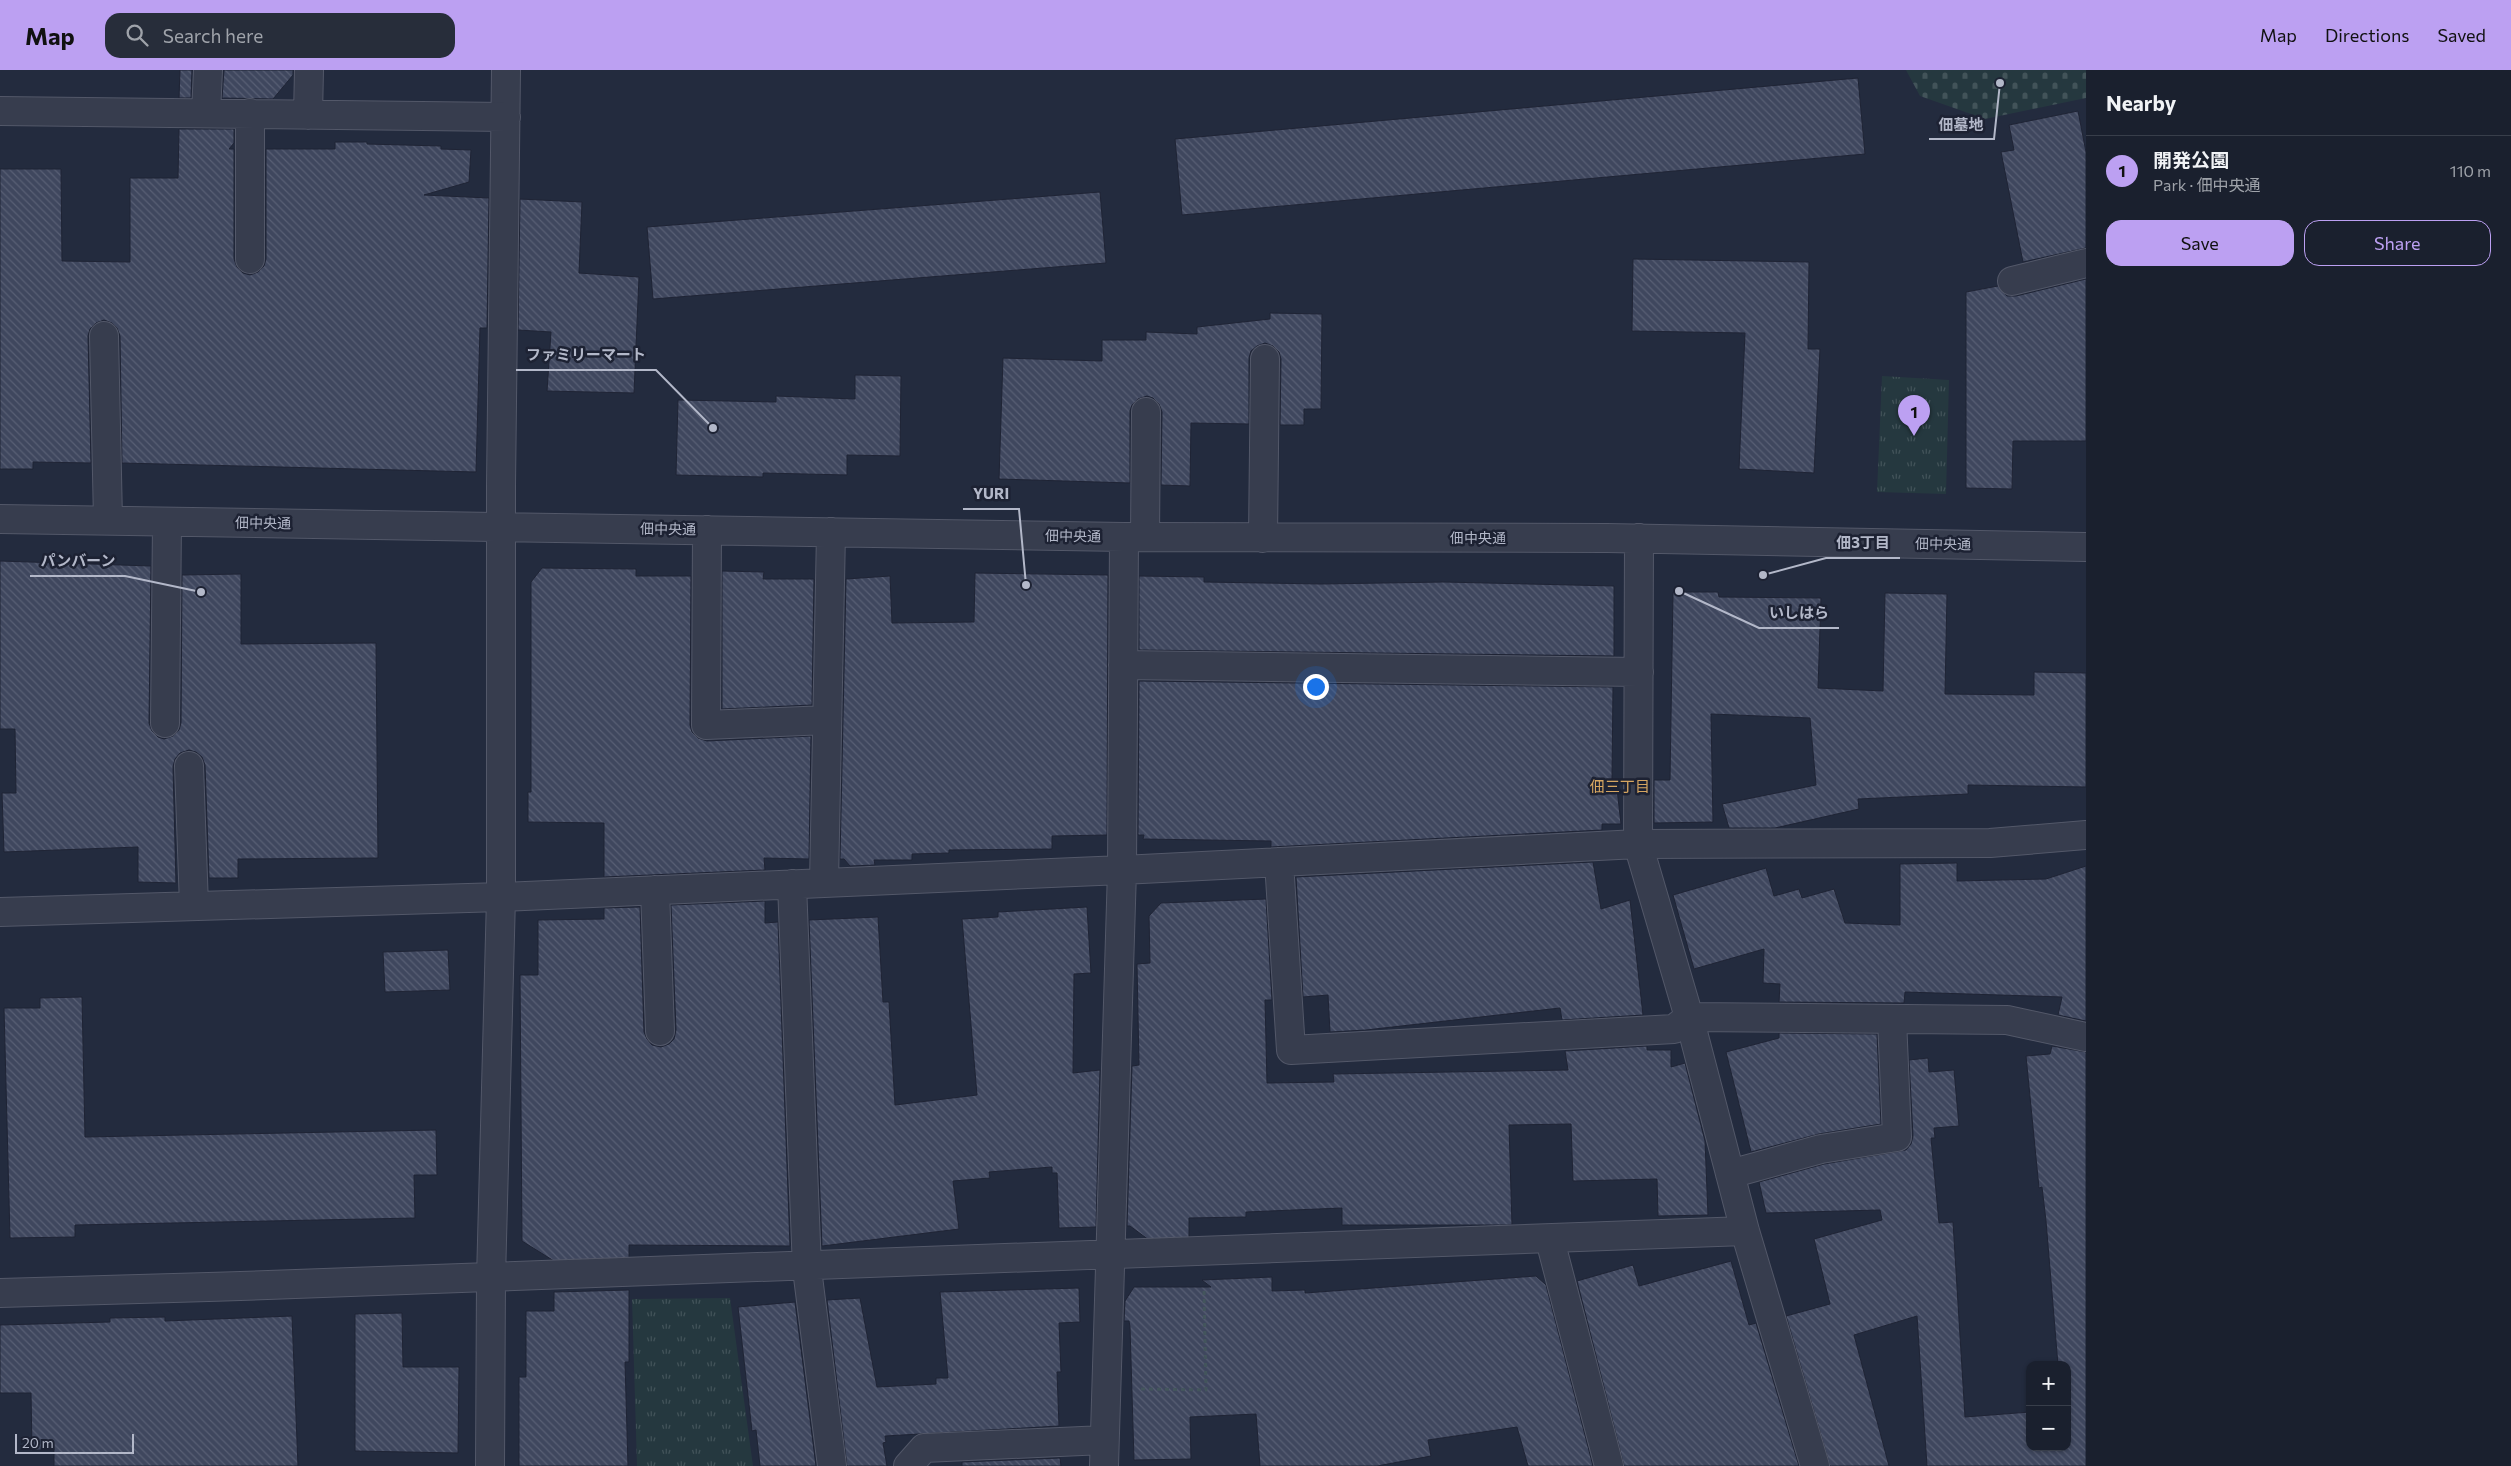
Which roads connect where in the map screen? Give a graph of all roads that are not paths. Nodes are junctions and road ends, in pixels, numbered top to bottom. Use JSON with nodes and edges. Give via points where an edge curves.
{"nodes":[{"id":1,"x":208,"y":70,"type":"edge"},
{"id":2,"x":309,"y":70,"type":"edge"},
{"id":3,"x":506,"y":70,"type":"edge"},
{"id":4,"x":0,"y":111,"type":"edge"},
{"id":5,"x":206,"y":113,"type":"junction"},
{"id":6,"x":250,"y":114,"type":"junction"},
{"id":7,"x":308,"y":114,"type":"junction"},
{"id":8,"x":506,"y":117,"type":"junction"},
{"id":9,"x":250,"y":259,"type":"dead end"},
{"id":10,"x":2086,"y":263,"type":"edge"},
{"id":11,"x":2012,"y":281,"type":"dead end"},
{"id":12,"x":104,"y":336,"type":"dead end"},
{"id":13,"x":1265,"y":359,"type":"dead end"},
{"id":14,"x":1146,"y":412,"type":"dead end"},
{"id":15,"x":0,"y":519,"type":"edge"},
{"id":16,"x":108,"y":520,"type":"junction"},
{"id":17,"x":167,"y":522,"type":"junction"},
{"id":18,"x":501,"y":527,"type":"junction"},
{"id":19,"x":707,"y":530,"type":"junction"},
{"id":20,"x":831,"y":532,"type":"junction"},
{"id":21,"x":1134,"y":537,"type":"junction"},
{"id":22,"x":1263,"y":538,"type":"junction"},
{"id":23,"x":1639,"y":538,"type":"junction"},
{"id":24,"x":2086,"y":547,"type":"edge"},
{"id":25,"x":1123,"y":665,"type":"junction"},
{"id":26,"x":1639,"y":672,"type":"junction"},
{"id":27,"x":827,"y":720,"type":"junction"},
{"id":28,"x":165,"y":723,"type":"dead end"},
{"id":29,"x":189,"y":766,"type":"dead end"},
{"id":30,"x":2086,"y":836,"type":"edge"},
{"id":31,"x":1638,"y":844,"type":"junction"},
{"id":32,"x":1279,"y":862,"type":"junction"},
{"id":33,"x":1122,"y":870,"type":"junction"},
{"id":34,"x":824,"y":883,"type":"junction"},
{"id":35,"x":792,"y":884,"type":"junction"},
{"id":36,"x":655,"y":890,"type":"junction"},
{"id":37,"x":501,"y":897,"type":"junction"},
{"id":38,"x":194,"y":906,"type":"junction"},
{"id":39,"x":0,"y":912,"type":"edge"},
{"id":40,"x":1689,"y":1017,"type":"junction"},
{"id":41,"x":1892,"y":1019,"type":"junction"},
{"id":42,"x":660,"y":1031,"type":"dead end"},
{"id":43,"x":2086,"y":1037,"type":"edge"},
{"id":44,"x":1730,"y":1174,"type":"junction"},
{"id":45,"x":1745,"y":1232,"type":"junction"},
{"id":46,"x":1550,"y":1240,"type":"junction"},
{"id":47,"x":1109,"y":1259,"type":"junction"},
{"id":48,"x":807,"y":1269,"type":"junction"},
{"id":49,"x":491,"y":1280,"type":"junction"},
{"id":50,"x":0,"y":1293,"type":"edge"},
{"id":51,"x":1104,"y":1453,"type":"edge"},
{"id":52,"x":490,"y":1466,"type":"edge"},
{"id":53,"x":832,"y":1466,"type":"edge"},
{"id":54,"x":908,"y":1466,"type":"edge"},
{"id":55,"x":1609,"y":1466,"type":"edge"},
{"id":56,"x":1815,"y":1466,"type":"edge"}],
"edges":[{"from":1,"to":5,"type":"street"},
{"from":2,"to":7,"type":"street"},
{"from":3,"to":8,"type":"street"},
{"from":4,"to":5,"type":"street"},
{"from":5,"to":6,"type":"street"},
{"from":6,"to":7,"type":"street"},
{"from":6,"to":9,"type":"street"},
{"from":7,"to":8,"type":"street"},
{"from":8,"to":18,"type":"street"},
{"from":10,"to":11,"type":"street"},
{"from":12,"to":16,"type":"street"},
{"from":13,"to":22,"type":"street"},
{"from":14,"to":21,"type":"street"},
{"from":15,"to":16,"type":"street","name":"佃中央通"},
{"from":16,"to":17,"type":"street","name":"佃中央通"},
{"from":17,"to":18,"type":"street","name":"佃中央通"},
{"from":17,"to":28,"type":"street"},
{"from":18,"to":19,"type":"street","name":"佃中央通"},
{"from":18,"to":37,"type":"street"},
{"from":19,"to":20,"type":"street","name":"佃中央通"},
{"from":19,"to":27,"type":"street","via":[[706,726]]},
{"from":20,"to":21,"type":"street","name":"佃中央通"},
{"from":20,"to":27,"type":"street"},
{"from":21,"to":22,"type":"street","name":"佃中央通"},
{"from":21,"to":25,"type":"street"},
{"from":22,"to":23,"type":"street","name":"佃中央通"},
{"from":23,"to":24,"type":"street","name":"佃中央通"},
{"from":23,"to":26,"type":"street"},
{"from":25,"to":26,"type":"street"},
{"from":25,"to":33,"type":"street"},
{"from":26,"to":31,"type":"street"},
{"from":27,"to":34,"type":"street"},
{"from":29,"to":38,"type":"street"},
{"from":30,"to":31,"type":"street","via":[[1990,843]]},
{"from":31,"to":32,"type":"street"},
{"from":31,"to":40,"type":"street"},
{"from":32,"to":33,"type":"street"},
{"from":32,"to":40,"type":"street","via":[[1290,1050],[1674,1029]]},
{"from":33,"to":34,"type":"street"},
{"from":33,"to":47,"type":"street"},
{"from":34,"to":35,"type":"street"},
{"from":35,"to":36,"type":"street"},
{"from":35,"to":48,"type":"street"},
{"from":36,"to":37,"type":"street"},
{"from":36,"to":42,"type":"street"},
{"from":37,"to":38,"type":"street"},
{"from":37,"to":49,"type":"street"},
{"from":38,"to":39,"type":"street"},
{"from":40,"to":41,"type":"street"},
{"from":40,"to":44,"type":"street"},
{"from":41,"to":43,"type":"street","via":[[2007,1020]]},
{"from":41,"to":44,"type":"street","via":[[1897,1137],[1821,1149]]},
{"from":44,"to":45,"type":"street"},
{"from":45,"to":46,"type":"street"},
{"from":45,"to":56,"type":"street"},
{"from":46,"to":47,"type":"street"},
{"from":46,"to":55,"type":"street"},
{"from":47,"to":48,"type":"street"},
{"from":47,"to":51,"type":"street"},
{"from":48,"to":49,"type":"street"},
{"from":48,"to":53,"type":"street"},
{"from":49,"to":50,"type":"street"},
{"from":49,"to":52,"type":"street"},
{"from":51,"to":54,"type":"street","via":[[924,1448]]}]}
